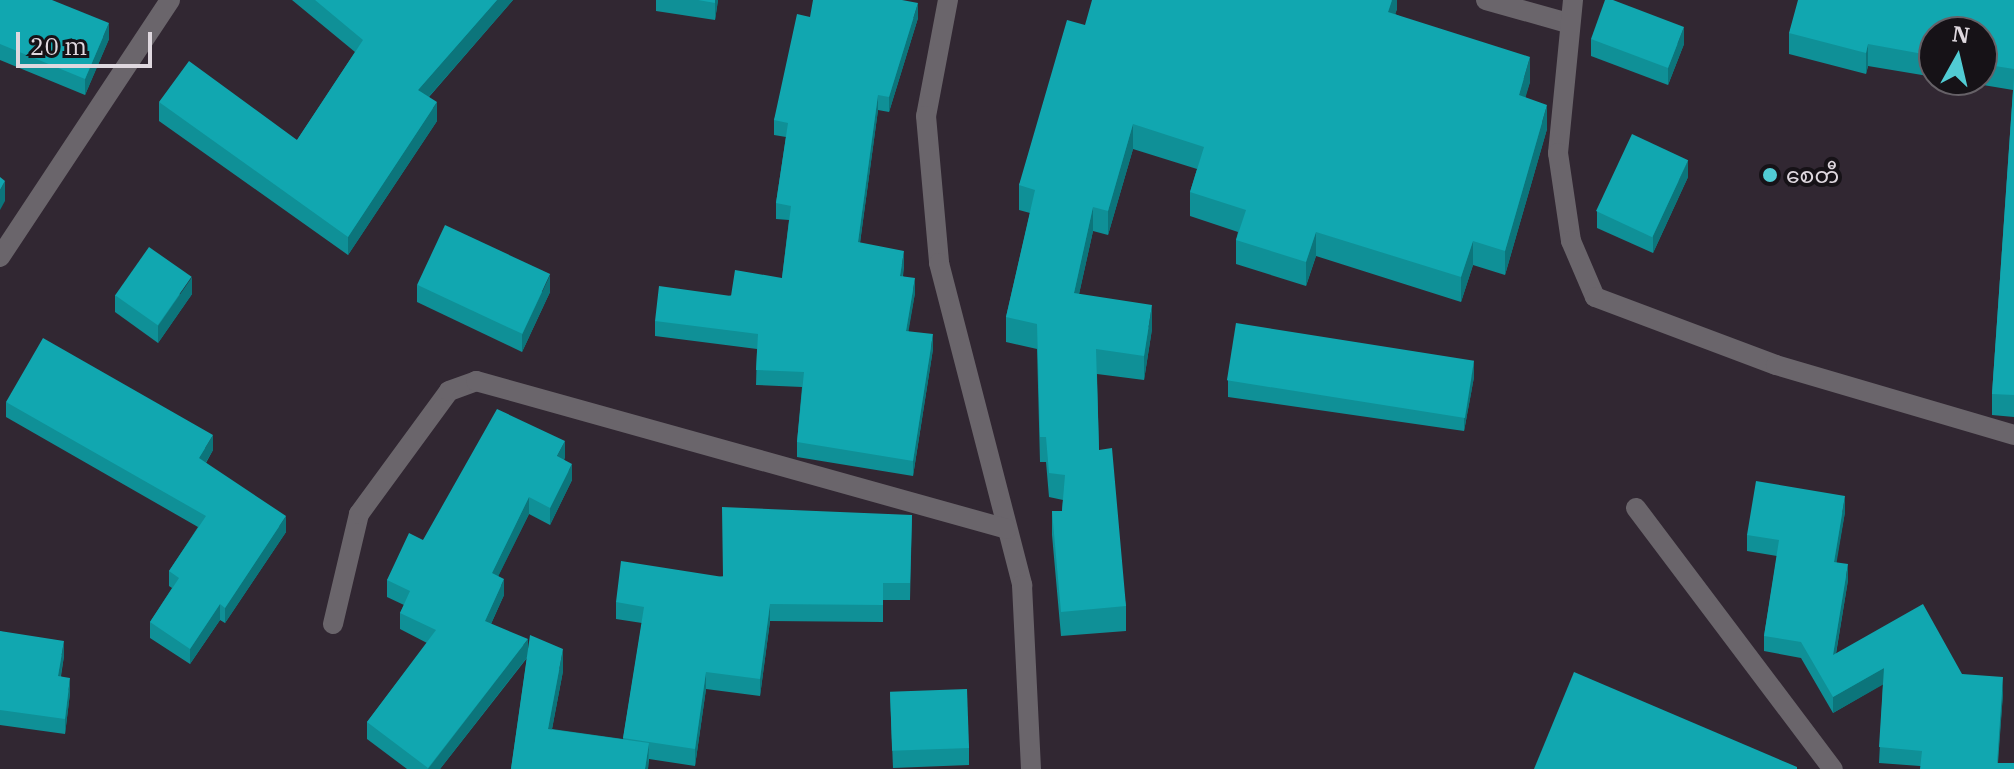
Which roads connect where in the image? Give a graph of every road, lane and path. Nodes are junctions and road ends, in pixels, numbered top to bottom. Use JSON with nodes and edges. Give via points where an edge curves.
{"nodes":[{"id":1,"x":170,"y":0,"type":"edge"},
{"id":2,"x":948,"y":0,"type":"edge"},
{"id":3,"x":1486,"y":0,"type":"edge"},
{"id":4,"x":1573,"y":0,"type":"edge"},
{"id":5,"x":1568,"y":23,"type":"junction"},
{"id":6,"x":0,"y":257,"type":"edge"},
{"id":7,"x":2014,"y":435,"type":"edge"},
{"id":8,"x":1636,"y":508,"type":"dead end"},
{"id":9,"x":1007,"y":529,"type":"junction"},
{"id":10,"x":333,"y":624,"type":"dead end"},
{"id":11,"x":1031,"y":769,"type":"edge"},
{"id":12,"x":1833,"y":769,"type":"edge"}],
"edges":[{"from":1,"to":6,"type":"street"},
{"from":2,"to":9,"type":"street","via":[[926,116],[939,263]]},
{"from":3,"to":5,"type":"street"},
{"from":4,"to":5,"type":"street"},
{"from":5,"to":7,"type":"street","via":[[1558,153],[1571,241],[1595,297],[1776,365]]},
{"from":8,"to":12,"type":"street"},
{"from":9,"to":10,"type":"street","via":[[476,381],[449,391],[359,514]]},
{"from":9,"to":11,"type":"street","via":[[1022,585]]}]}
